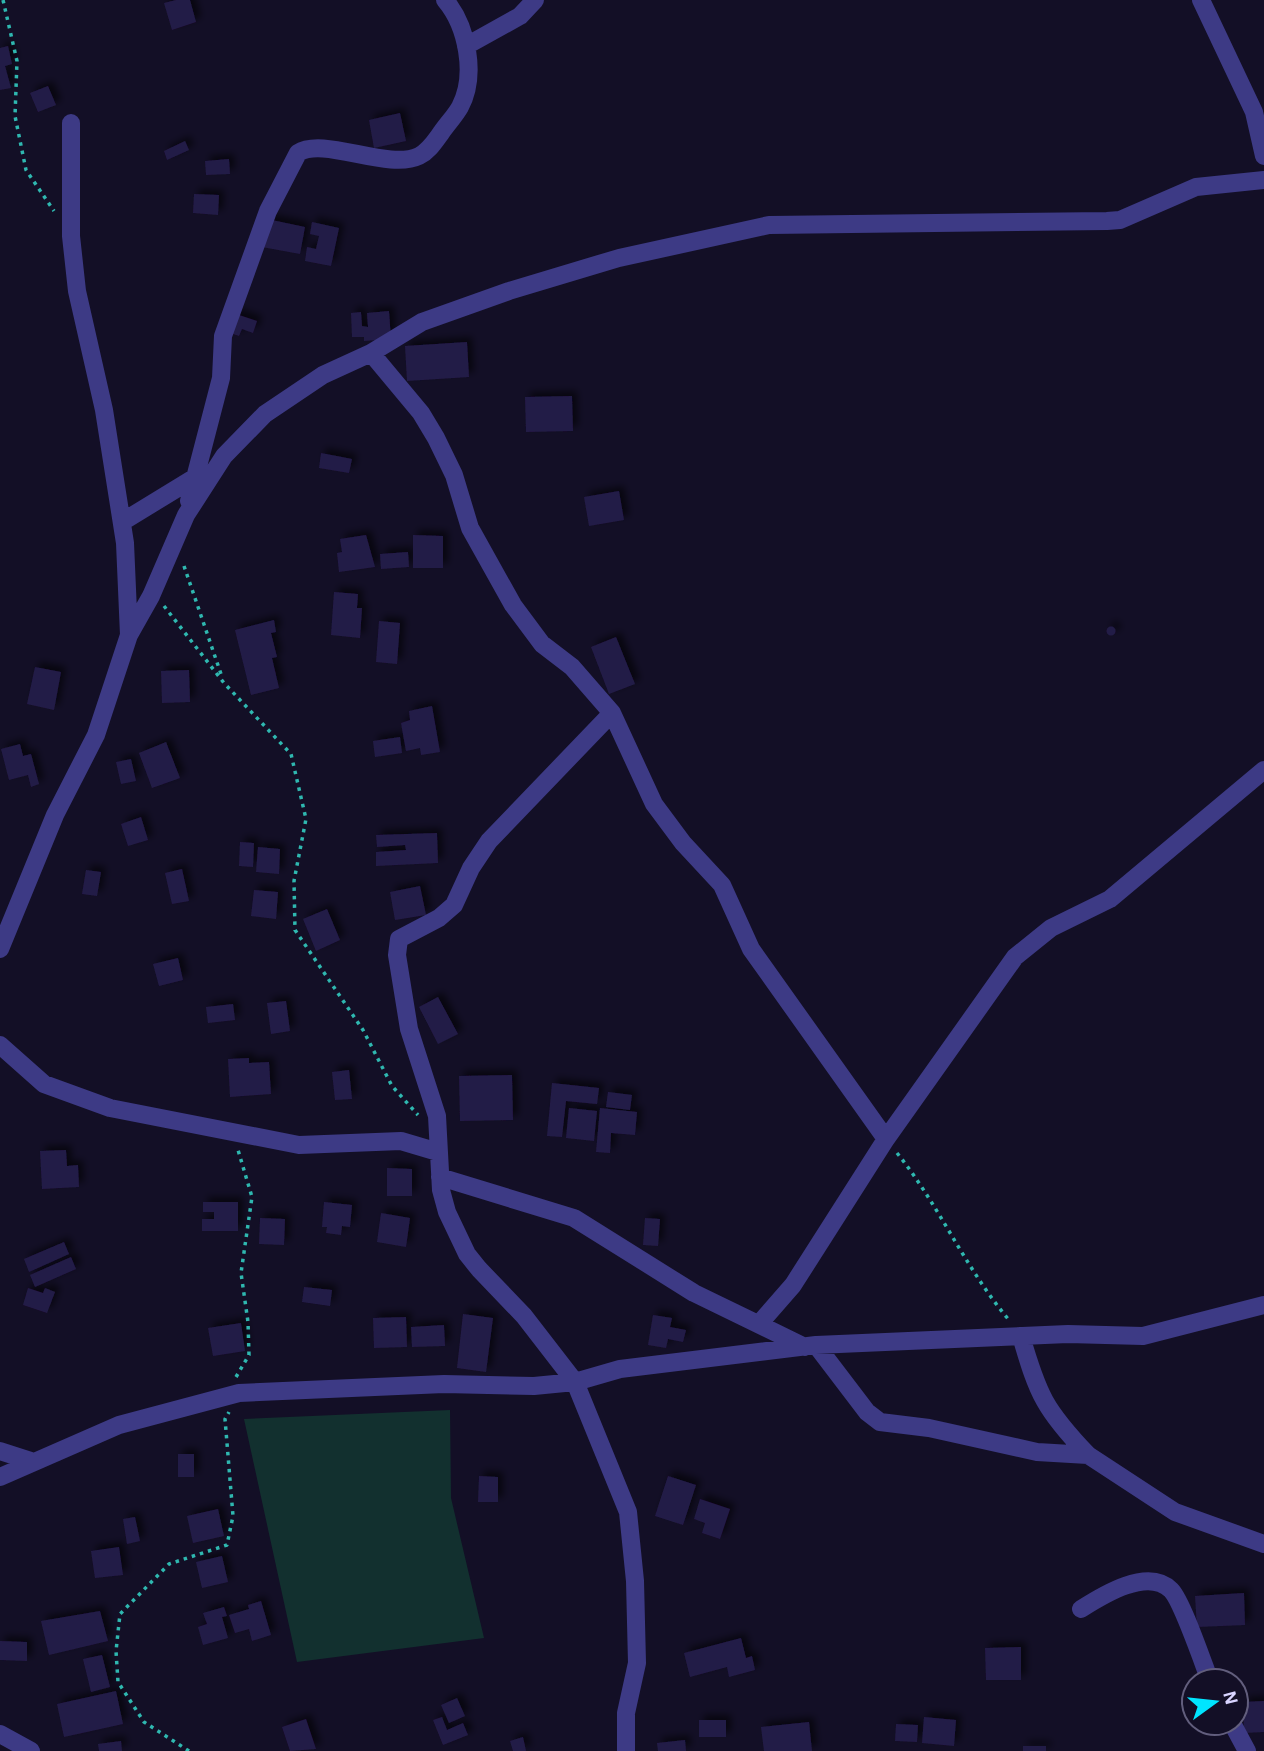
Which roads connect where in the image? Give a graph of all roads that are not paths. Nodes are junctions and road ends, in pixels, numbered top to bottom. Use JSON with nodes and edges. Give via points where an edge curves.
{"nodes":[{"id":1,"x":445,"y":0,"type":"edge"},
{"id":2,"x":535,"y":0,"type":"edge"},
{"id":3,"x":1201,"y":0,"type":"edge"},
{"id":4,"x":466,"y":47,"type":"junction"},
{"id":5,"x":71,"y":123,"type":"dead end"},
{"id":6,"x":1264,"y":156,"type":"edge"},
{"id":7,"x":1264,"y":180,"type":"edge"},
{"id":8,"x":371,"y":353,"type":"junction"},
{"id":9,"x":224,"y":456,"type":"junction"},
{"id":10,"x":195,"y":478,"type":"junction"},
{"id":11,"x":186,"y":515,"type":"junction"},
{"id":12,"x":122,"y":522,"type":"junction"},
{"id":13,"x":128,"y":575,"type":"junction"},
{"id":14,"x":151,"y":596,"type":"junction"},
{"id":15,"x":129,"y":635,"type":"junction"},
{"id":16,"x":612,"y":713,"type":"junction"},
{"id":17,"x":1264,"y":770,"type":"edge"},
{"id":18,"x":0,"y":949,"type":"edge"},
{"id":19,"x":0,"y":1045,"type":"edge"},
{"id":20,"x":886,"y":1139,"type":"junction"},
{"id":21,"x":438,"y":1145,"type":"junction"},
{"id":22,"x":440,"y":1177,"type":"junction"},
{"id":23,"x":1264,"y":1305,"type":"edge"},
{"id":24,"x":759,"y":1324,"type":"junction"},
{"id":25,"x":1021,"y":1336,"type":"junction"},
{"id":26,"x":811,"y":1346,"type":"junction"},
{"id":27,"x":575,"y":1382,"type":"junction"},
{"id":28,"x":0,"y":1451,"type":"edge"},
{"id":29,"x":1088,"y":1455,"type":"junction"},
{"id":30,"x":32,"y":1461,"type":"junction"},
{"id":31,"x":0,"y":1477,"type":"edge"},
{"id":32,"x":1264,"y":1544,"type":"edge"},
{"id":33,"x":1081,"y":1609,"type":"dead end"},
{"id":34,"x":1204,"y":1667,"type":"edge"},
{"id":35,"x":0,"y":1734,"type":"edge"},
{"id":36,"x":30,"y":1751,"type":"edge"},
{"id":37,"x":626,"y":1751,"type":"edge"}],
"edges":[{"from":1,"to":4,"type":"street","via":[[457,14]]},
{"from":2,"to":4,"type":"street","via":[[520,16]]},
{"from":3,"to":6,"type":"street","via":[[1254,112]]},
{"from":4,"to":10,"type":"street","via":[[468,82],[461,106],[422,154],[397,160],[313,148],[298,153],[268,211],[225,329],[221,378]]},
{"from":5,"to":12,"type":"street","via":[[71,236],[77,291],[104,410]]},
{"from":7,"to":8,"type":"street","via":[[1196,187],[1107,221],[769,225],[619,258],[509,291],[422,322]]},
{"from":8,"to":9,"type":"street","via":[[323,375],[265,414]]},
{"from":8,"to":16,"type":"street","via":[[436,438],[454,475],[470,528],[513,605],[542,644],[572,667]]},
{"from":9,"to":10,"type":"street"},
{"from":9,"to":11,"type":"street"},
{"from":10,"to":11,"type":"street"},
{"from":10,"to":12,"type":"street"},
{"from":11,"to":14,"type":"street"},
{"from":12,"to":13,"type":"street"},
{"from":13,"to":14,"type":"street"},
{"from":13,"to":15,"type":"street"},
{"from":14,"to":15,"type":"street"},
{"from":15,"to":18,"type":"street","via":[[96,735],[55,815]]},
{"from":16,"to":20,"type":"street","via":[[654,804],[722,885],[751,949]]},
{"from":16,"to":21,"type":"street","via":[[489,841],[454,905],[400,939],[397,955],[409,1029],[433,1097]]},
{"from":17,"to":20,"type":"street","via":[[1110,899],[1051,928],[1016,957]]},
{"from":19,"to":21,"type":"street","via":[[33,1077],[110,1108],[299,1145],[401,1141]]},
{"from":20,"to":24,"type":"street","via":[[793,1285]]},
{"from":21,"to":22,"type":"street"},
{"from":22,"to":24,"type":"street","via":[[574,1218],[694,1293]]},
{"from":22,"to":27,"type":"street","via":[[447,1212],[467,1254],[524,1316]]},
{"from":23,"to":25,"type":"street","via":[[1143,1336]]},
{"from":24,"to":26,"type":"street"},
{"from":25,"to":26,"type":"street"},
{"from":25,"to":29,"type":"street","via":[[1036,1388],[1054,1419]]},
{"from":26,"to":27,"type":"street","via":[[620,1369]]},
{"from":26,"to":29,"type":"street","via":[[880,1422],[1037,1452]]},
{"from":27,"to":30,"type":"street","via":[[239,1393],[119,1425]]},
{"from":27,"to":37,"type":"street","via":[[631,1525],[637,1663],[626,1713]]},
{"from":28,"to":30,"type":"street"},
{"from":29,"to":32,"type":"street","via":[[1175,1512]]},
{"from":30,"to":31,"type":"street"},
{"from":33,"to":34,"type":"street","via":[[1102,1595],[1146,1581],[1163,1585],[1175,1595]]},
{"from":35,"to":36,"type":"street"}]}
